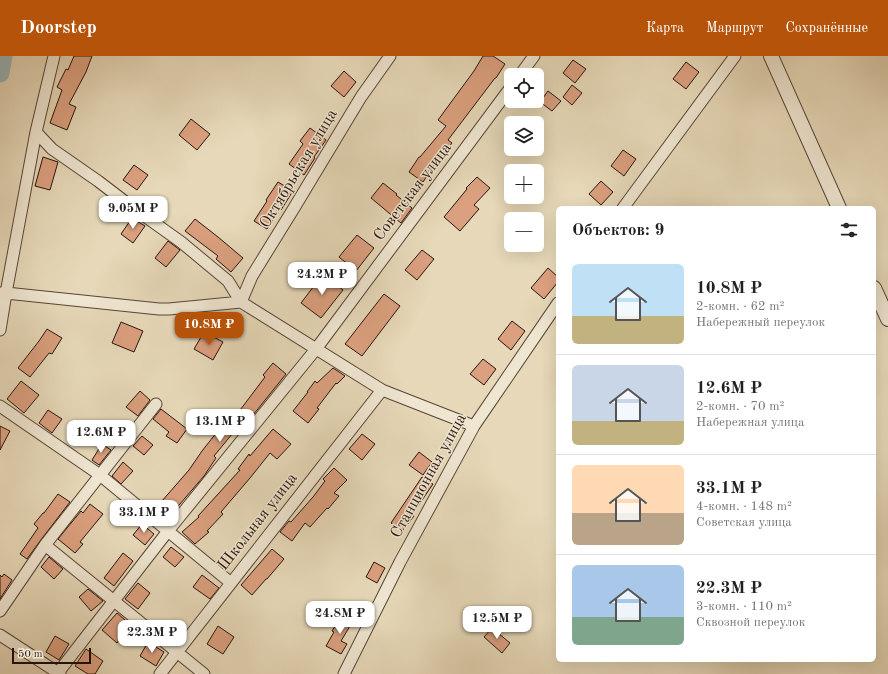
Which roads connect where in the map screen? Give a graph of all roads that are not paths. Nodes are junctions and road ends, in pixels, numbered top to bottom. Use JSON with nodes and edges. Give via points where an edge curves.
{"nodes":[{"id":1,"x":54,"y":56,"type":"edge"},
{"id":2,"x":390,"y":56,"type":"edge"},
{"id":3,"x":534,"y":56,"type":"edge"},
{"id":4,"x":735,"y":56,"type":"edge"},
{"id":5,"x":771,"y":56,"type":"edge"},
{"id":6,"x":525,"y":68,"type":"edge"},
{"id":7,"x":504,"y":96,"type":"edge"},
{"id":8,"x":36,"y":132,"type":"junction"},
{"id":9,"x":624,"y":206,"type":"edge"},
{"id":10,"x":838,"y":206,"type":"edge"},
{"id":11,"x":876,"y":292,"type":"edge"},
{"id":12,"x":3,"y":293,"type":"edge"},
{"id":13,"x":241,"y":302,"type":"junction"},
{"id":14,"x":556,"y":306,"type":"edge"},
{"id":15,"x":888,"y":319,"type":"edge"},
{"id":16,"x":0,"y":330,"type":"edge"},
{"id":17,"x":316,"y":349,"type":"junction"},
{"id":18,"x":382,"y":390,"type":"junction"},
{"id":19,"x":156,"y":404,"type":"dead end"},
{"id":20,"x":0,"y":406,"type":"edge"},
{"id":21,"x":474,"y":426,"type":"junction"},
{"id":22,"x":100,"y":475,"type":"junction"},
{"id":23,"x":168,"y":531,"type":"junction"},
{"id":24,"x":45,"y":545,"type":"junction"},
{"id":25,"x":231,"y":583,"type":"junction"},
{"id":26,"x":113,"y":601,"type":"junction"},
{"id":27,"x":0,"y":611,"type":"edge"},
{"id":28,"x":0,"y":635,"type":"edge"},
{"id":29,"x":177,"y":652,"type":"junction"},
{"id":30,"x":59,"y":673,"type":"edge"},
{"id":31,"x":160,"y":674,"type":"edge"},
{"id":32,"x":204,"y":674,"type":"edge"},
{"id":33,"x":344,"y":674,"type":"edge"}],
"edges":[{"from":1,"to":8,"type":"street"},
{"from":2,"to":13,"type":"street","name":"Октябрьская улица","via":[[361,97],[252,276]]},
{"from":3,"to":6,"type":"street"},
{"from":4,"to":9,"type":"street"},
{"from":5,"to":10,"type":"street"},
{"from":7,"to":17,"type":"street","name":"Советская улица"},
{"from":8,"to":12,"type":"street"},
{"from":8,"to":13,"type":"street","via":[[52,149],[181,242],[228,281]]},
{"from":11,"to":15,"type":"street"},
{"from":12,"to":13,"type":"street","via":[[159,309]]},
{"from":12,"to":16,"type":"street"},
{"from":13,"to":17,"type":"street"},
{"from":14,"to":21,"type":"street","name":"Станционная улица"},
{"from":17,"to":18,"type":"street"},
{"from":17,"to":23,"type":"street","name":"Советская улица"},
{"from":18,"to":21,"type":"street"},
{"from":18,"to":25,"type":"street","name":"Школьная улица"},
{"from":19,"to":22,"type":"street"},
{"from":20,"to":22,"type":"street"},
{"from":21,"to":33,"type":"street","name":"Станционная улица","via":[[400,562]]},
{"from":22,"to":23,"type":"street"},
{"from":22,"to":24,"type":"street"},
{"from":23,"to":25,"type":"street"},
{"from":23,"to":26,"type":"street","name":"Советская улица"},
{"from":24,"to":26,"type":"street"},
{"from":24,"to":27,"type":"street"},
{"from":25,"to":29,"type":"street","name":"Школьная улица"},
{"from":26,"to":29,"type":"street"},
{"from":26,"to":30,"type":"street","name":"Советская улица"},
{"from":28,"to":30,"type":"street"},
{"from":29,"to":31,"type":"street","name":"Школьная улица"},
{"from":29,"to":32,"type":"street"}]}
